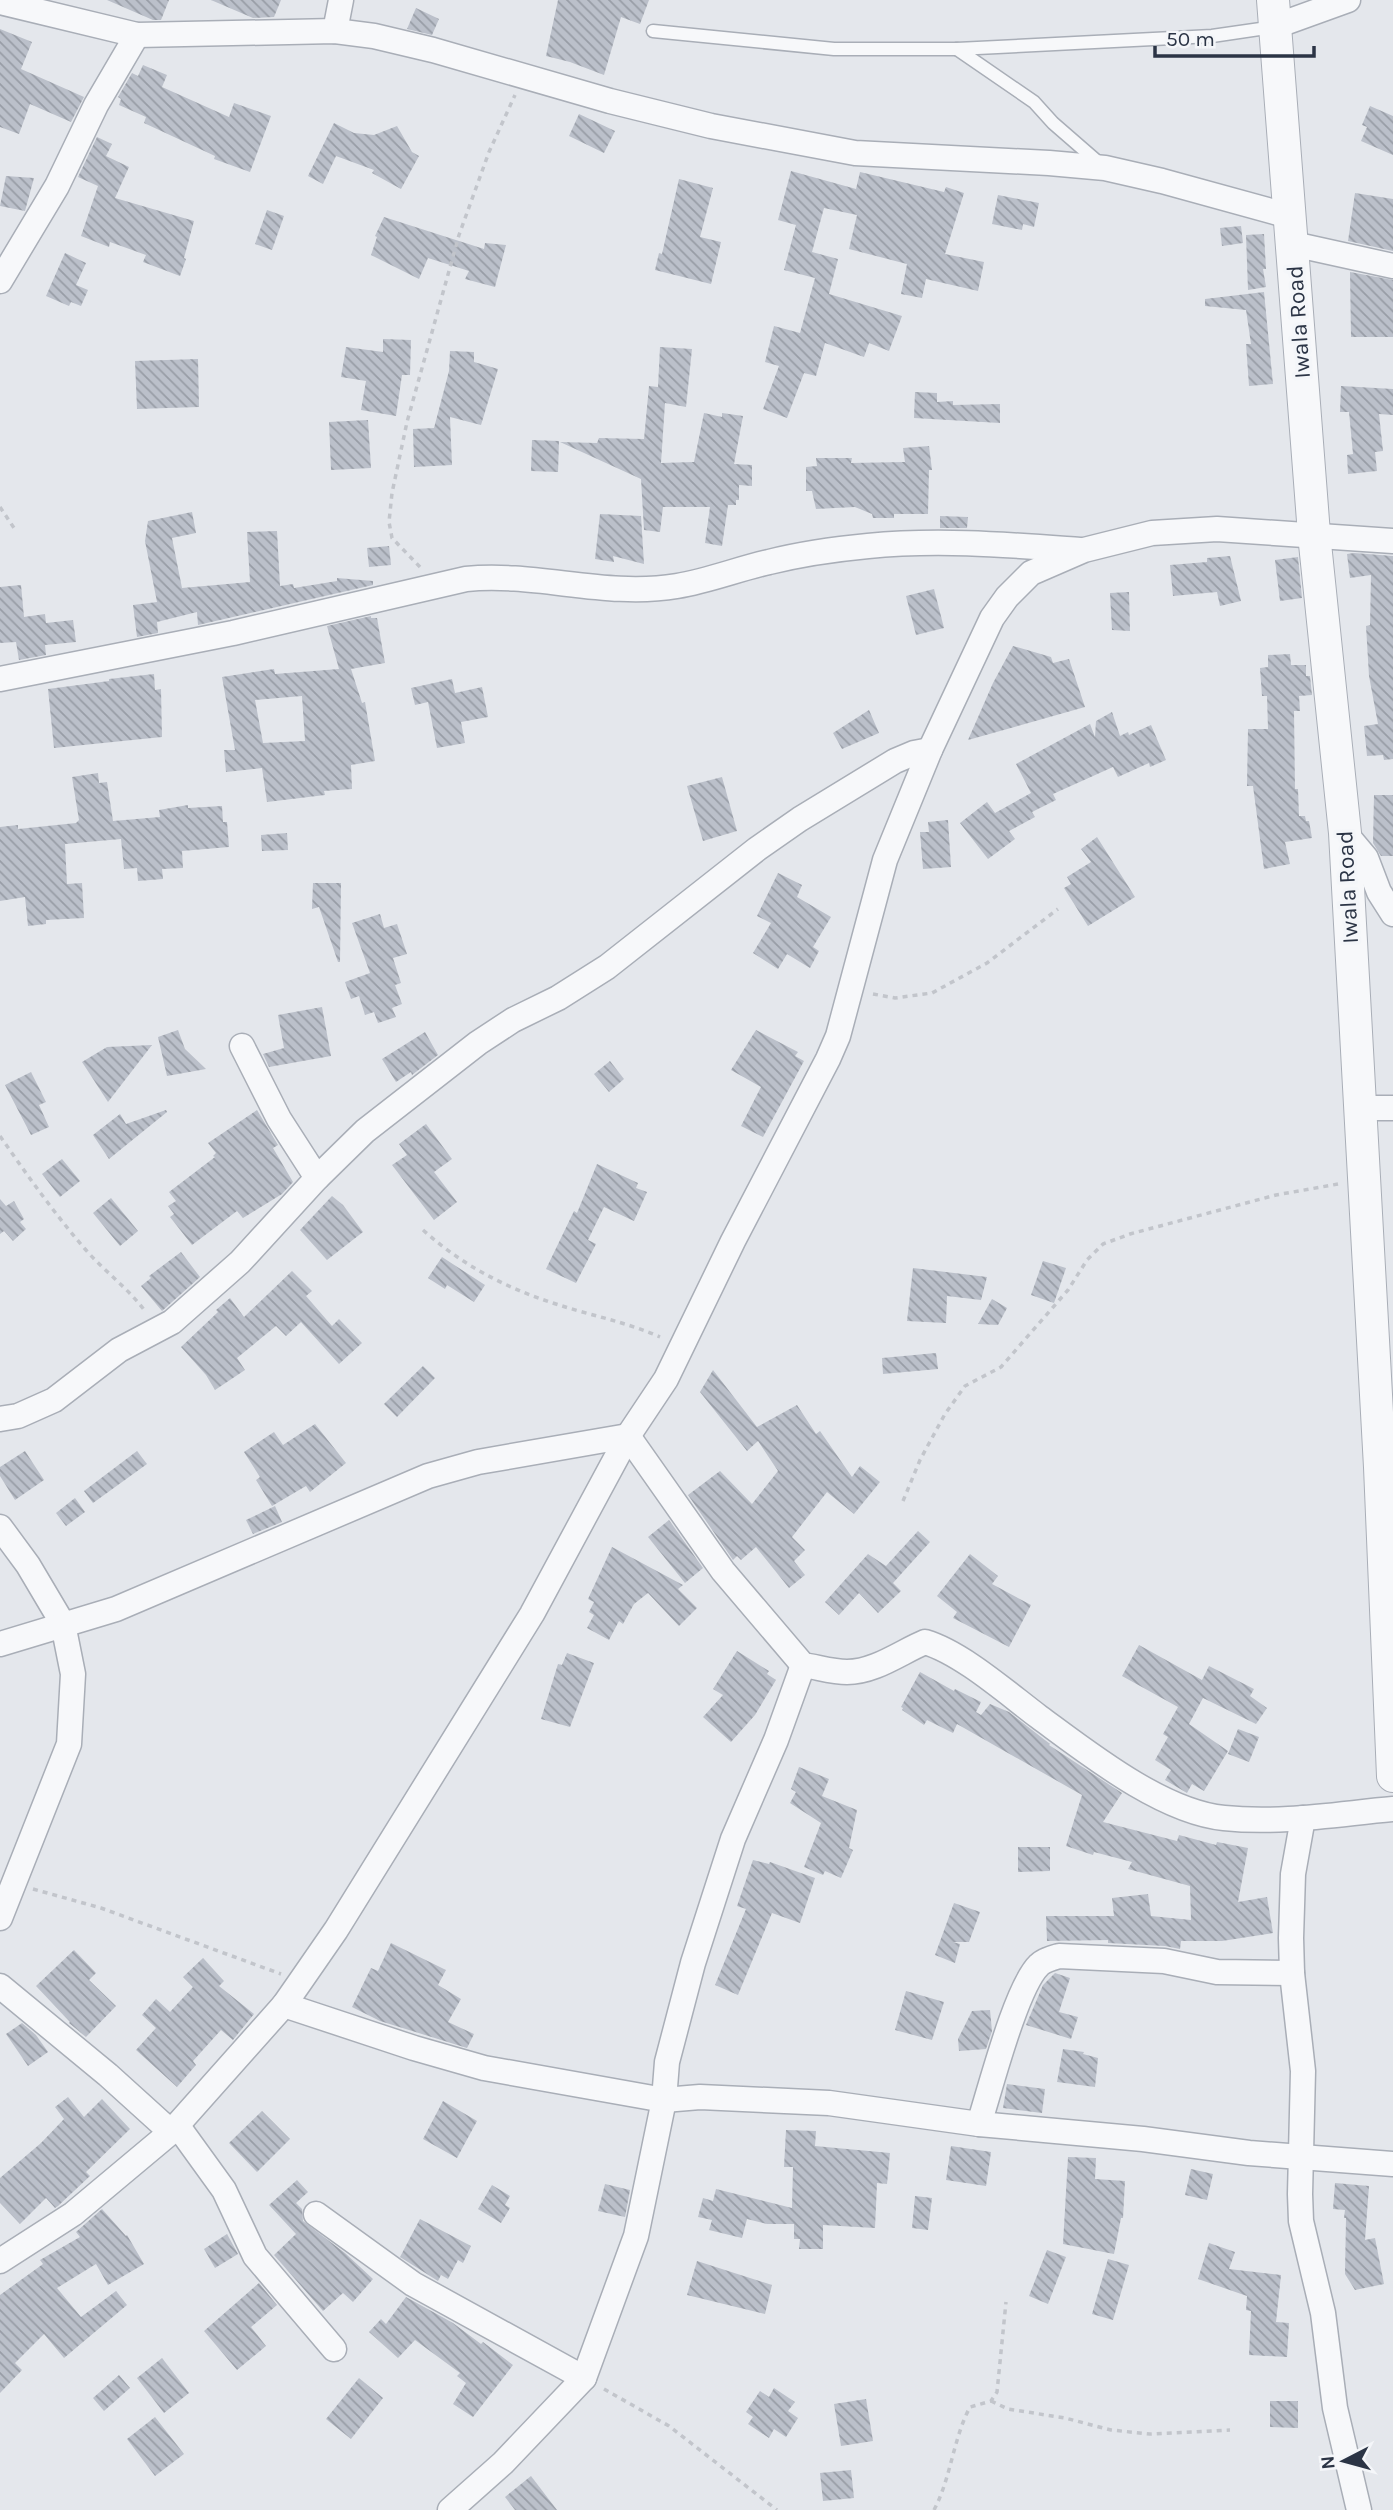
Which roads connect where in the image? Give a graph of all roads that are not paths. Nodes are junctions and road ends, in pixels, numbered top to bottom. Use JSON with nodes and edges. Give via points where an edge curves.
{"nodes":[{"id":1,"x":341,"y":0,"type":"edge"},
{"id":2,"x":1348,"y":0,"type":"edge"},
{"id":3,"x":0,"y":2,"type":"edge"},
{"id":4,"x":1275,"y":13,"type":"edge"},
{"id":5,"x":335,"y":31,"type":"junction"},
{"id":6,"x":653,"y":32,"type":"dead end"},
{"id":7,"x":137,"y":35,"type":"junction"},
{"id":8,"x":957,"y":49,"type":"junction"},
{"id":9,"x":1105,"y":168,"type":"junction"},
{"id":10,"x":1291,"y":230,"type":"junction"},
{"id":11,"x":1393,"y":266,"type":"edge"},
{"id":12,"x":0,"y":281,"type":"edge"},
{"id":13,"x":1314,"y":534,"type":"junction"},
{"id":14,"x":1393,"y":541,"type":"edge"},
{"id":15,"x":1084,"y":550,"type":"junction"},
{"id":16,"x":0,"y":679,"type":"edge"},
{"id":17,"x":930,"y":750,"type":"junction"},
{"id":18,"x":1345,"y":833,"type":"junction"},
{"id":19,"x":1393,"y":914,"type":"edge"},
{"id":20,"x":242,"y":1046,"type":"dead end"},
{"id":21,"x":1360,"y":1108,"type":"junction"},
{"id":22,"x":1393,"y":1108,"type":"edge"},
{"id":23,"x":317,"y":1178,"type":"junction"},
{"id":24,"x":0,"y":1419,"type":"edge"},
{"id":25,"x":628,"y":1436,"type":"junction"},
{"id":26,"x":1387,"y":1467,"type":"edge"},
{"id":27,"x":0,"y":1527,"type":"edge"},
{"id":28,"x":63,"y":1625,"type":"junction"},
{"id":29,"x":0,"y":1644,"type":"edge"},
{"id":30,"x":803,"y":1665,"type":"junction"},
{"id":31,"x":1393,"y":1773,"type":"edge"},
{"id":32,"x":1393,"y":1809,"type":"edge"},
{"id":33,"x":1303,"y":1818,"type":"junction"},
{"id":34,"x":0,"y":1918,"type":"edge"},
{"id":35,"x":1292,"y":1973,"type":"junction"},
{"id":36,"x":0,"y":1986,"type":"edge"},
{"id":37,"x":284,"y":2005,"type":"junction"},
{"id":38,"x":664,"y":2101,"type":"junction"},
{"id":39,"x":979,"y":2124,"type":"junction"},
{"id":40,"x":174,"y":2128,"type":"junction"},
{"id":41,"x":1303,"y":2156,"type":"junction"},
{"id":42,"x":1393,"y":2164,"type":"edge"},
{"id":43,"x":316,"y":2214,"type":"dead end"},
{"id":44,"x":0,"y":2260,"type":"edge"},
{"id":45,"x":334,"y":2349,"type":"dead end"},
{"id":46,"x":584,"y":2378,"type":"junction"},
{"id":47,"x":450,"y":2510,"type":"edge"},
{"id":48,"x":1359,"y":2510,"type":"edge"}],
"edges":[{"from":1,"to":5,"type":"street"},
{"from":2,"to":4,"type":"street"},
{"from":3,"to":7,"type":"street"},
{"from":4,"to":8,"type":"lane","via":[[1200,37]]},
{"from":4,"to":10,"type":"street","name":"Iwala Road"},
{"from":5,"to":7,"type":"street"},
{"from":5,"to":9,"type":"street","via":[[433,50],[711,126],[855,153]]},
{"from":6,"to":8,"type":"lane","via":[[834,49]]},
{"from":7,"to":12,"type":"street","via":[[57,186]]},
{"from":8,"to":9,"type":"lane","via":[[1034,102]]},
{"from":9,"to":10,"type":"street","via":[[1162,181]]},
{"from":10,"to":11,"type":"street"},
{"from":10,"to":13,"type":"street","name":"Iwala Road"},
{"from":13,"to":14,"type":"street"},
{"from":13,"to":15,"type":"street","via":[[1217,529],[1152,533]]},
{"from":13,"to":18,"type":"street","name":"Iwala Road"},
{"from":15,"to":16,"type":"street","via":[[982,543],[869,546],[771,561],[676,587],[597,588],[486,577]]},
{"from":15,"to":17,"type":"street","via":[[1031,573],[1007,597],[992,618]]},
{"from":17,"to":23,"type":"street","via":[[895,761],[800,819],[607,967],[478,1043],[365,1131]]},
{"from":17,"to":25,"type":"street","via":[[885,860],[828,1059],[666,1379]]},
{"from":18,"to":19,"type":"street","via":[[1366,858]]},
{"from":18,"to":21,"type":"street","name":"Iwala Road"},
{"from":20,"to":23,"type":"street","via":[[279,1119]]},
{"from":21,"to":22,"type":"street"},
{"from":21,"to":26,"type":"street","name":"Iwala Road"},
{"from":23,"to":24,"type":"street","via":[[240,1262],[172,1322],[120,1350],[54,1400]]},
{"from":25,"to":28,"type":"street","via":[[478,1462],[428,1476],[116,1609]]},
{"from":25,"to":30,"type":"street","via":[[723,1571]]},
{"from":25,"to":37,"type":"street","via":[[533,1614],[336,1930]]},
{"from":26,"to":31,"type":"street","name":"Iwala Road"},
{"from":27,"to":28,"type":"street"},
{"from":28,"to":29,"type":"street"},
{"from":28,"to":34,"type":"street","via":[[73,1674],[69,1744]]},
{"from":30,"to":33,"type":"street","via":[[848,1672],[865,1669],[925,1642],[952,1654],[1136,1784],[1179,1807],[1221,1818]]},
{"from":30,"to":38,"type":"street","via":[[713,1901],[667,2062]]},
{"from":32,"to":33,"type":"street"},
{"from":33,"to":35,"type":"street","via":[[1293,1874]]},
{"from":35,"to":39,"type":"street","via":[[1217,1972],[1164,1961],[1059,1956],[1048,1960],[1024,1991]]},
{"from":35,"to":41,"type":"street","via":[[1303,2071]]},
{"from":36,"to":40,"type":"street"},
{"from":37,"to":38,"type":"street","via":[[484,2067]]},
{"from":37,"to":40,"type":"street"},
{"from":38,"to":39,"type":"street","via":[[701,2097],[829,2103]]},
{"from":38,"to":46,"type":"street","via":[[636,2236]]},
{"from":39,"to":41,"type":"street"},
{"from":40,"to":44,"type":"street","via":[[73,2214]]},
{"from":40,"to":45,"type":"street","via":[[224,2190],[255,2256]]},
{"from":41,"to":42,"type":"street"},
{"from":41,"to":48,"type":"street","via":[[1301,2221]]},
{"from":43,"to":46,"type":"street","via":[[413,2284]]},
{"from":46,"to":47,"type":"street","via":[[503,2463]]}]}
